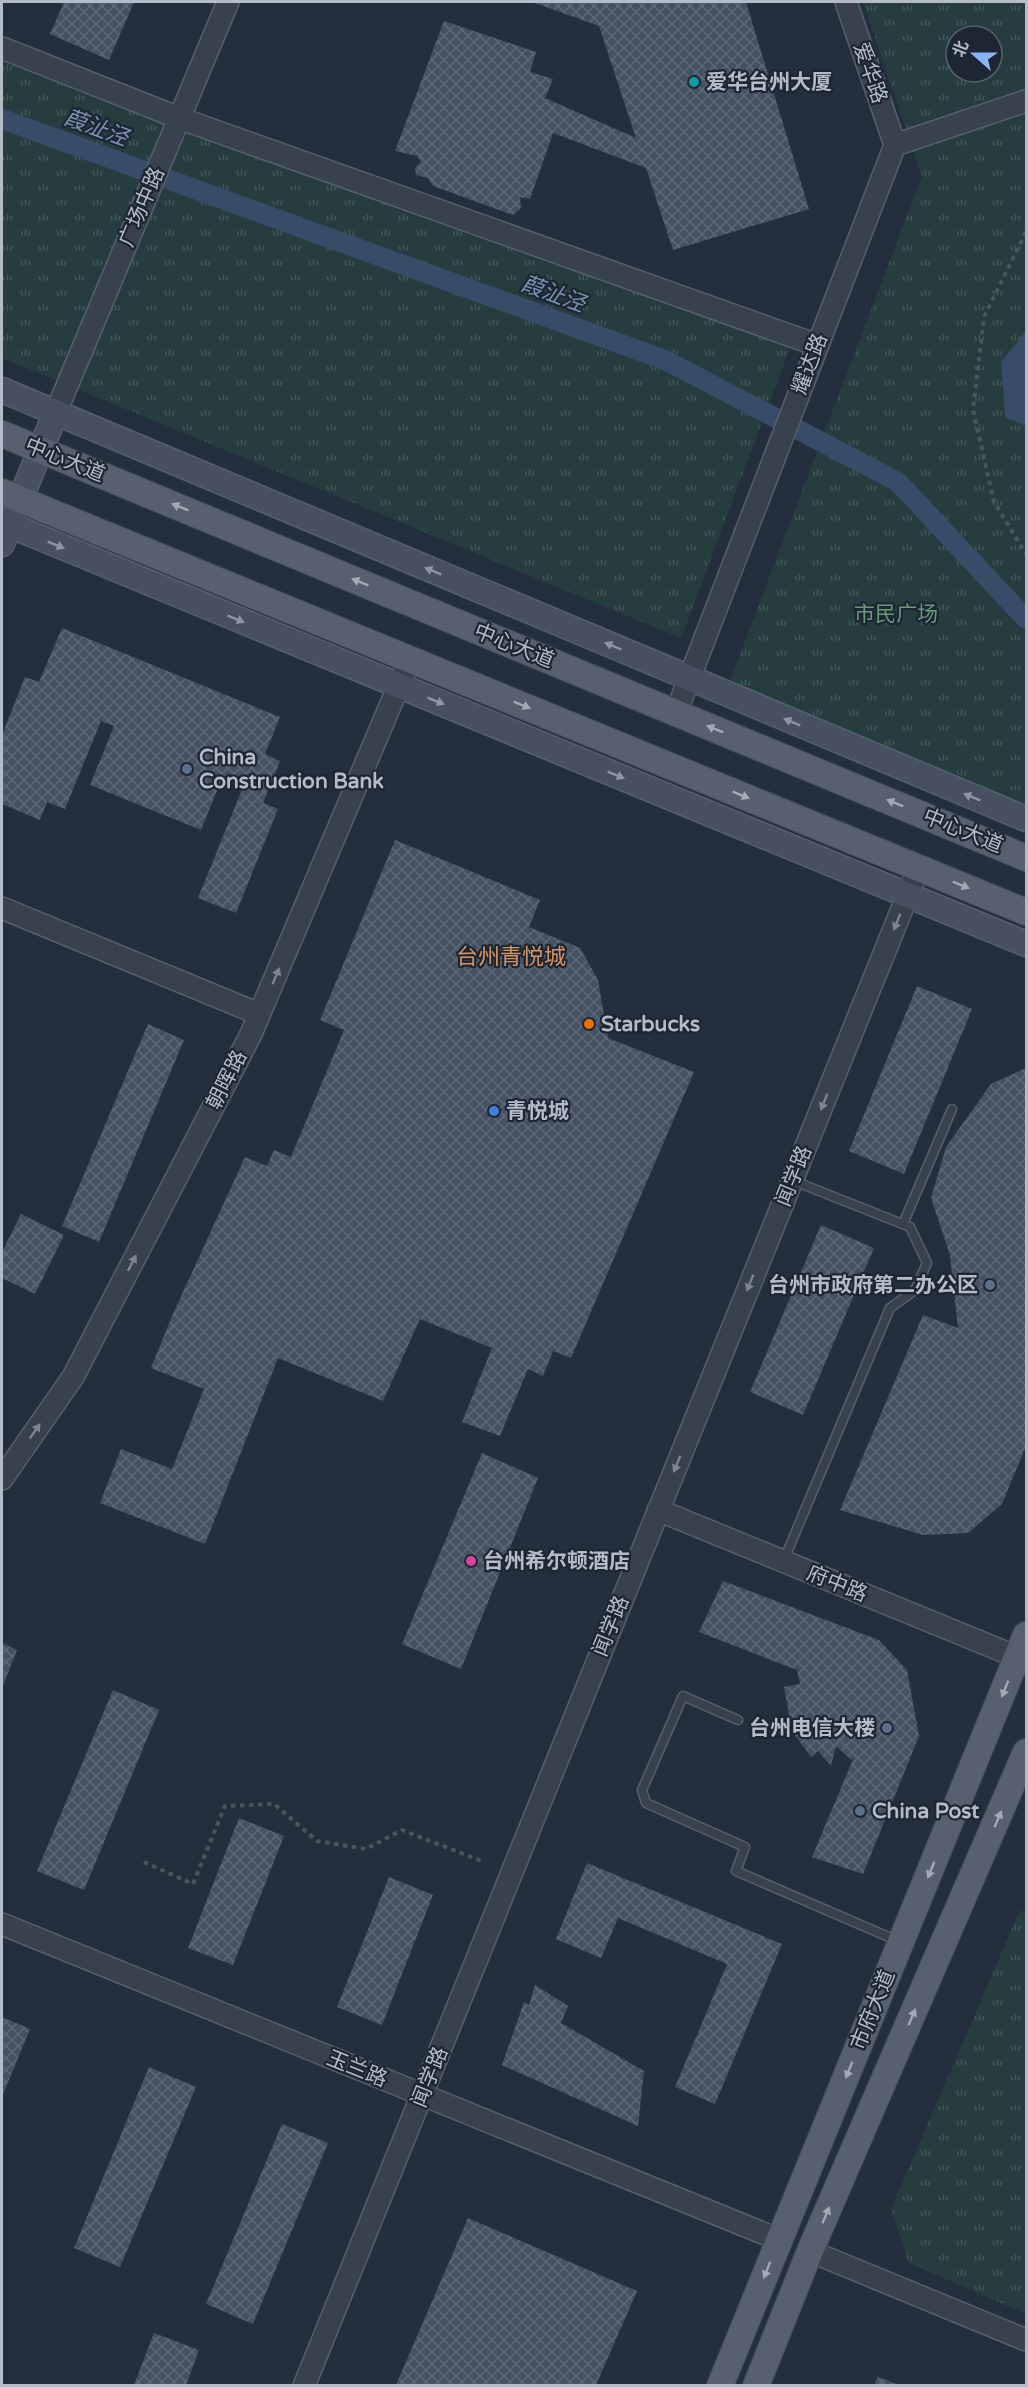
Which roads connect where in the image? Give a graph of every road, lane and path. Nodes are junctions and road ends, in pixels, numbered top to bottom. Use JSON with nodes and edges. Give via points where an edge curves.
{"nodes":[{"id":1,"x":228,"y":2,"type":"edge"},
{"id":2,"x":846,"y":2,"type":"edge"},
{"id":3,"x":2,"y":48,"type":"edge"},
{"id":4,"x":1026,"y":101,"type":"edge"},
{"id":5,"x":175,"y":128,"type":"junction"},
{"id":6,"x":895,"y":145,"type":"junction"},
{"id":7,"x":1026,"y":232,"type":"edge"},
{"id":8,"x":817,"y":345,"type":"junction"},
{"id":9,"x":2,"y":390,"type":"edge"},
{"id":10,"x":56,"y":412,"type":"junction"},
{"id":11,"x":2,"y":434,"type":"edge"},
{"id":12,"x":41,"y":450,"type":"junction"},
{"id":13,"x":11,"y":496,"type":"edge"},
{"id":14,"x":4,"y":531,"type":"edge"},
{"id":15,"x":1026,"y":554,"type":"edge"},
{"id":16,"x":410,"y":659,"type":"junction"},
{"id":17,"x":689,"y":678,"type":"junction"},
{"id":18,"x":399,"y":686,"type":"junction"},
{"id":19,"x":675,"y":712,"type":"junction"},
{"id":20,"x":1026,"y":819,"type":"edge"},
{"id":21,"x":1026,"y":858,"type":"edge"},
{"id":22,"x":919,"y":867,"type":"junction"},
{"id":23,"x":907,"y":895,"type":"junction"},
{"id":24,"x":2,"y":908,"type":"edge"},
{"id":25,"x":1026,"y":912,"type":"edge"},
{"id":26,"x":1026,"y":945,"type":"edge"},
{"id":27,"x":260,"y":1014,"type":"junction"},
{"id":28,"x":952,"y":1109,"type":"dead end"},
{"id":29,"x":792,"y":1180,"type":"junction"},
{"id":30,"x":903,"y":1224,"type":"junction"},
{"id":31,"x":2,"y":1479,"type":"edge"},
{"id":32,"x":658,"y":1510,"type":"junction"},
{"id":33,"x":783,"y":1562,"type":"junction"},
{"id":34,"x":1022,"y":1646,"type":"edge"},
{"id":35,"x":738,"y":1720,"type":"dead end"},
{"id":36,"x":1026,"y":1752,"type":"edge"},
{"id":37,"x":484,"y":1862,"type":"dead end"},
{"id":38,"x":144,"y":1863,"type":"dead end"},
{"id":39,"x":2,"y":1924,"type":"edge"},
{"id":40,"x":901,"y":1942,"type":"junction"},
{"id":41,"x":423,"y":2095,"type":"junction"},
{"id":42,"x":780,"y":2240,"type":"junction"},
{"id":43,"x":810,"y":2252,"type":"junction"},
{"id":44,"x":1026,"y":2340,"type":"edge"},
{"id":45,"x":304,"y":2385,"type":"edge"},
{"id":46,"x":720,"y":2385,"type":"edge"},
{"id":47,"x":756,"y":2385,"type":"edge"}],
"edges":[{"from":1,"to":5,"type":"street","name":"广场中路"},
{"from":2,"to":6,"type":"street","name":"爱华路"},
{"from":3,"to":5,"type":"street"},
{"from":4,"to":6,"type":"street"},
{"from":5,"to":8,"type":"street"},
{"from":5,"to":10,"type":"street","name":"广场中路"},
{"from":6,"to":8,"type":"street","name":"耀达路"},
{"from":7,"to":15,"type":"path","via":[[984,317],[973,410],[994,502]]},
{"from":8,"to":17,"type":"street","name":"耀达路"},
{"from":9,"to":10,"type":"main road"},
{"from":10,"to":12,"type":"main road"},
{"from":17,"to":10,"type":"main road","one_way":true},
{"from":11,"to":12,"type":"main road","name":"中心大道"},
{"from":12,"to":13,"type":"main road"},
{"from":19,"to":12,"type":"main road","name":"中心大道","one_way":true},
{"from":13,"to":14,"type":"main road"},
{"from":13,"to":16,"type":"main road"},
{"from":14,"to":18,"type":"main road","one_way":true},
{"from":16,"to":18,"type":"street","name":"朝晖路"},
{"from":16,"to":22,"type":"main road","one_way":true},
{"from":17,"to":19,"type":"street","name":"耀达路"},
{"from":20,"to":17,"type":"main road","one_way":true},
{"from":18,"to":23,"type":"main road","one_way":true},
{"from":27,"to":18,"type":"street","name":"朝晖路","one_way":true},
{"from":21,"to":19,"type":"main road","name":"中心大道","one_way":true},
{"from":22,"to":23,"type":"street","name":"闻学路"},
{"from":22,"to":25,"type":"main road","one_way":true},
{"from":23,"to":26,"type":"main road"},
{"from":23,"to":29,"type":"street","name":"闻学路","one_way":true},
{"from":24,"to":27,"type":"street"},
{"from":31,"to":27,"type":"street","name":"朝晖路","one_way":true,"via":[[73,1377]]},
{"from":28,"to":30,"type":"lane"},
{"from":29,"to":30,"type":"lane"},
{"from":29,"to":32,"type":"street","name":"闻学路","one_way":true},
{"from":30,"to":33,"type":"lane","via":[[910,1227],[927,1263],[915,1290],[890,1308]]},
{"from":32,"to":33,"type":"street","name":"府中路"},
{"from":32,"to":41,"type":"street","name":"闻学路"},
{"from":33,"to":34,"type":"street","name":"府中路"},
{"from":34,"to":40,"type":"main road","name":"市府大道","one_way":true},
{"from":35,"to":40,"type":"lane","via":[[683,1696],[642,1790],[646,1803],[745,1847],[736,1871]]},
{"from":43,"to":36,"type":"main road","name":"市府大道","one_way":true},
{"from":37,"to":38,"type":"path","via":[[402,1830],[366,1849],[317,1841],[274,1804],[225,1806],[193,1884]]},
{"from":39,"to":41,"type":"street","name":"玉兰路"},
{"from":40,"to":42,"type":"main road","name":"市府大道","one_way":true},
{"from":41,"to":42,"type":"street","name":"玉兰路"},
{"from":41,"to":45,"type":"street","name":"闻学路"},
{"from":42,"to":46,"type":"main road","name":"市府大道","one_way":true},
{"from":43,"to":44,"type":"street"},
{"from":43,"to":47,"type":"main road","name":"市府大道"}]}
